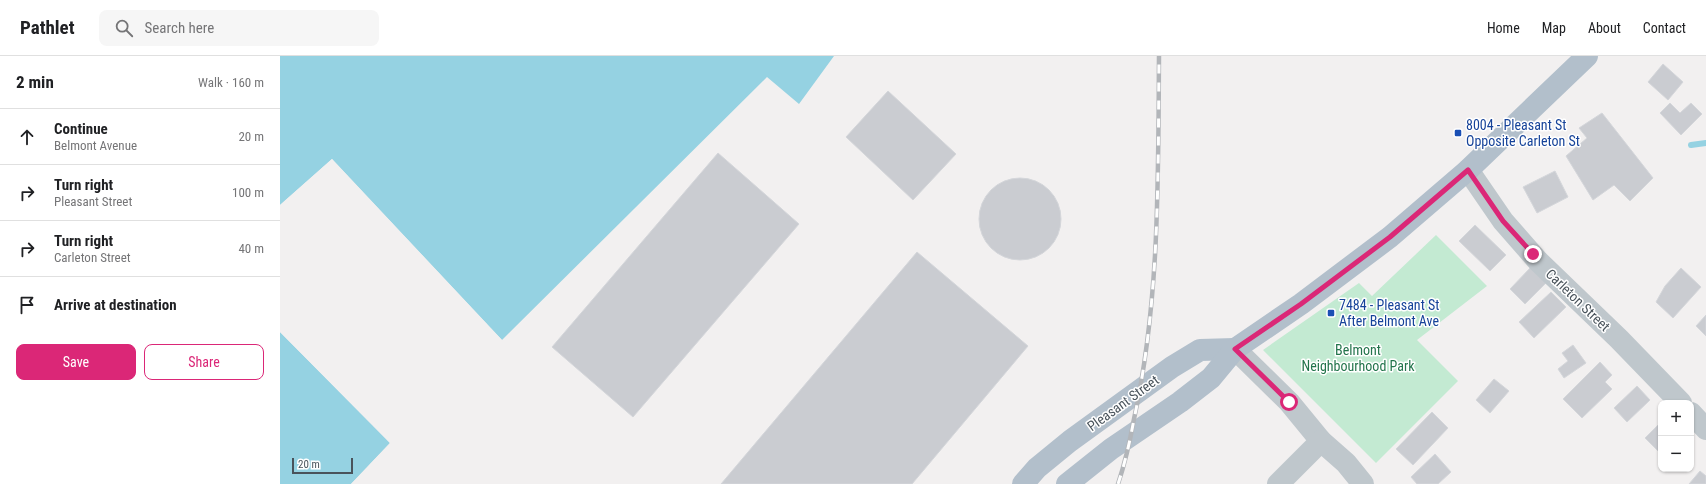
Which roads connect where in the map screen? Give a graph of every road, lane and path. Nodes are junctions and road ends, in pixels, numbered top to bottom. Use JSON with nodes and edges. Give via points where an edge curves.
{"nodes":[{"id":1,"x":1587,"y":56,"type":"edge"},
{"id":2,"x":1468,"y":170,"type":"junction"},
{"id":3,"x":1235,"y":349,"type":"junction"},
{"id":4,"x":1678,"y":400,"type":"edge"},
{"id":5,"x":1694,"y":416,"type":"edge"},
{"id":6,"x":1706,"y":429,"type":"edge"},
{"id":7,"x":1321,"y":441,"type":"junction"},
{"id":8,"x":1024,"y":484,"type":"edge"},
{"id":9,"x":1067,"y":484,"type":"edge"},
{"id":10,"x":1278,"y":484,"type":"edge"},
{"id":11,"x":1363,"y":484,"type":"edge"}],
"edges":[{"from":1,"to":2,"type":"main road"},
{"from":2,"to":3,"type":"main road","via":[[1390,237],[1301,304]]},
{"from":2,"to":4,"type":"street","name":"Carleton Street","via":[[1503,221],[1538,261]]},
{"from":3,"to":7,"type":"street","via":[[1289,402]]},
{"from":3,"to":8,"type":"main road","name":"Pleasant Street","via":[[1200,350],[1172,367],[1070,441],[1038,468]]},
{"from":3,"to":9,"type":"main road","via":[[1211,378],[1111,449]]},
{"from":5,"to":6,"type":"street"},
{"from":7,"to":10,"type":"street"},
{"from":7,"to":11,"type":"street","via":[[1346,463]]}]}
